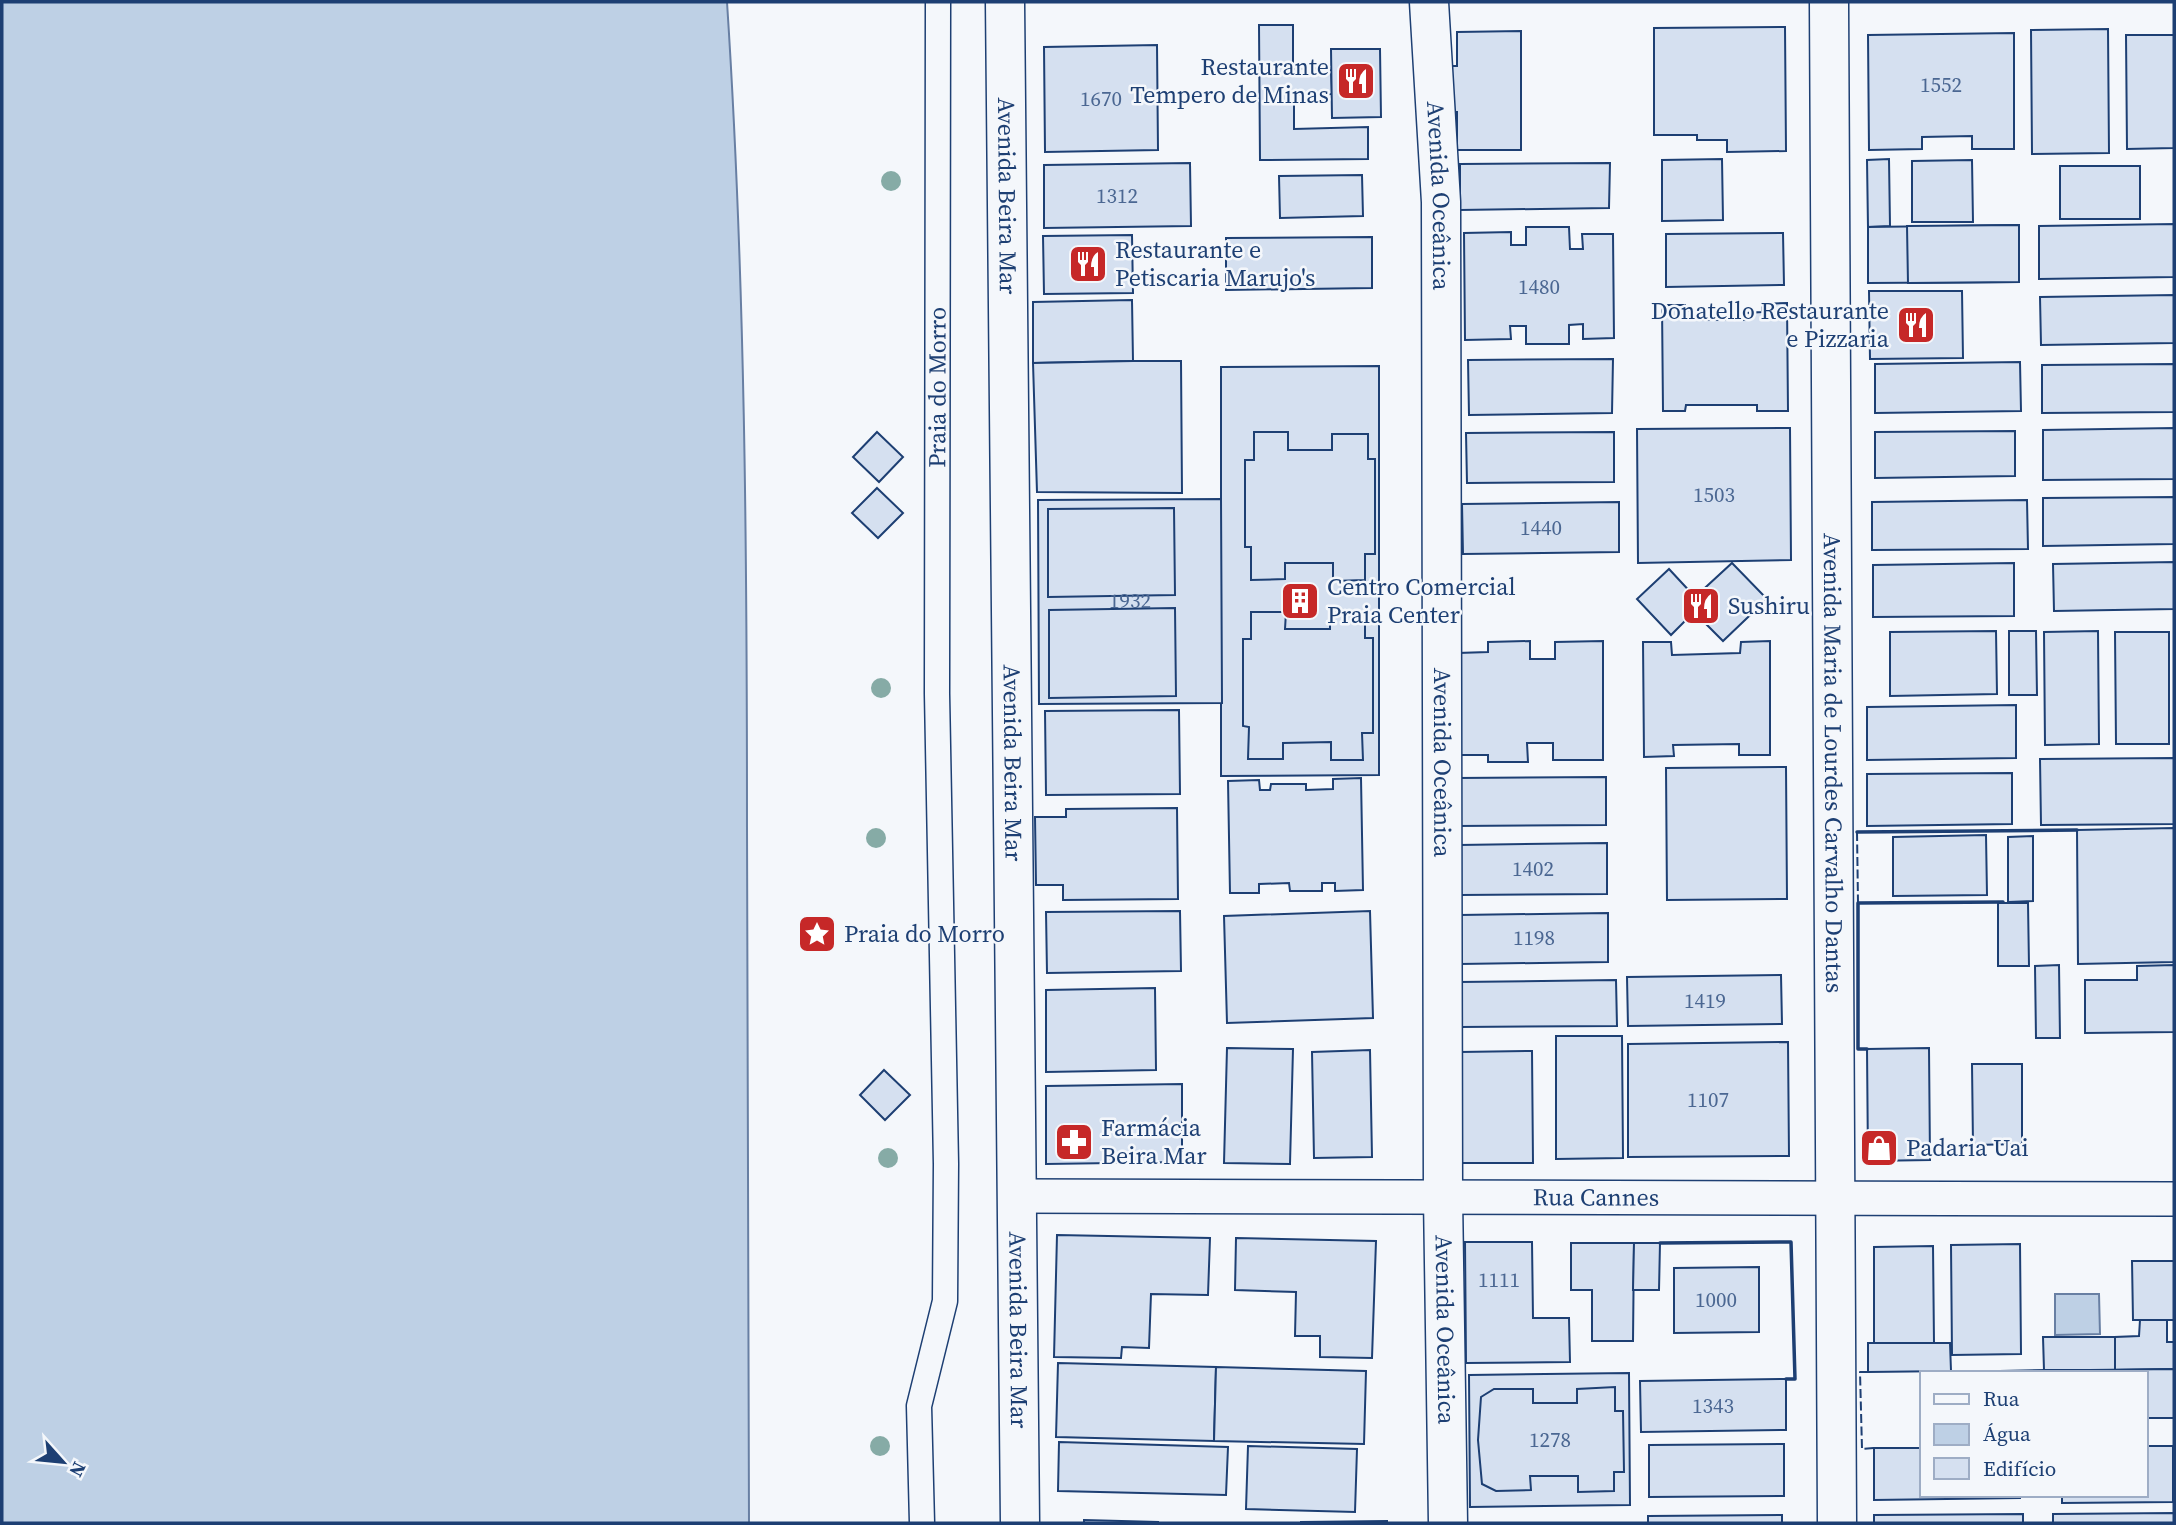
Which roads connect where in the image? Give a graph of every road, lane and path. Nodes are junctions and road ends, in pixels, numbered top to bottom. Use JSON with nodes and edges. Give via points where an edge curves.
{"nodes":[{"id":1,"x":937,"y":2,"type":"edge"},
{"id":2,"x":1005,"y":2,"type":"edge"},
{"id":3,"x":1429,"y":2,"type":"edge"},
{"id":4,"x":1829,"y":2,"type":"edge"},
{"id":5,"x":1018,"y":1196,"type":"junction"},
{"id":6,"x":1443,"y":1197,"type":"junction"},
{"id":7,"x":1835,"y":1199,"type":"junction"},
{"id":8,"x":2174,"y":1199,"type":"edge"},
{"id":9,"x":922,"y":1523,"type":"edge"},
{"id":10,"x":1020,"y":1523,"type":"edge"},
{"id":11,"x":1448,"y":1523,"type":"edge"},
{"id":12,"x":1837,"y":1523,"type":"edge"}],
"edges":[{"from":1,"to":9,"type":"street","name":"Praia do Morro","via":[[937,694],[946,1274],[945,1301],[919,1406]]},
{"from":2,"to":5,"type":"street","name":"Avenida Beira Mar"},
{"from":3,"to":6,"type":"street","name":"Avenida Oceânica","via":[[1441,216]]},
{"from":4,"to":7,"type":"street","name":"Avenida Maria de Lourdes Carvalho Dantas"},
{"from":5,"to":6,"type":"street","name":"Rua Cannes"},
{"from":5,"to":10,"type":"street","name":"Avenida Beira Mar"},
{"from":6,"to":7,"type":"street","name":"Rua Cannes"},
{"from":6,"to":11,"type":"street","name":"Avenida Oceânica"},
{"from":7,"to":8,"type":"street","name":"Rua Cannes"},
{"from":7,"to":12,"type":"street","name":"Avenida Maria de Lourdes Carvalho Dantas"}]}
